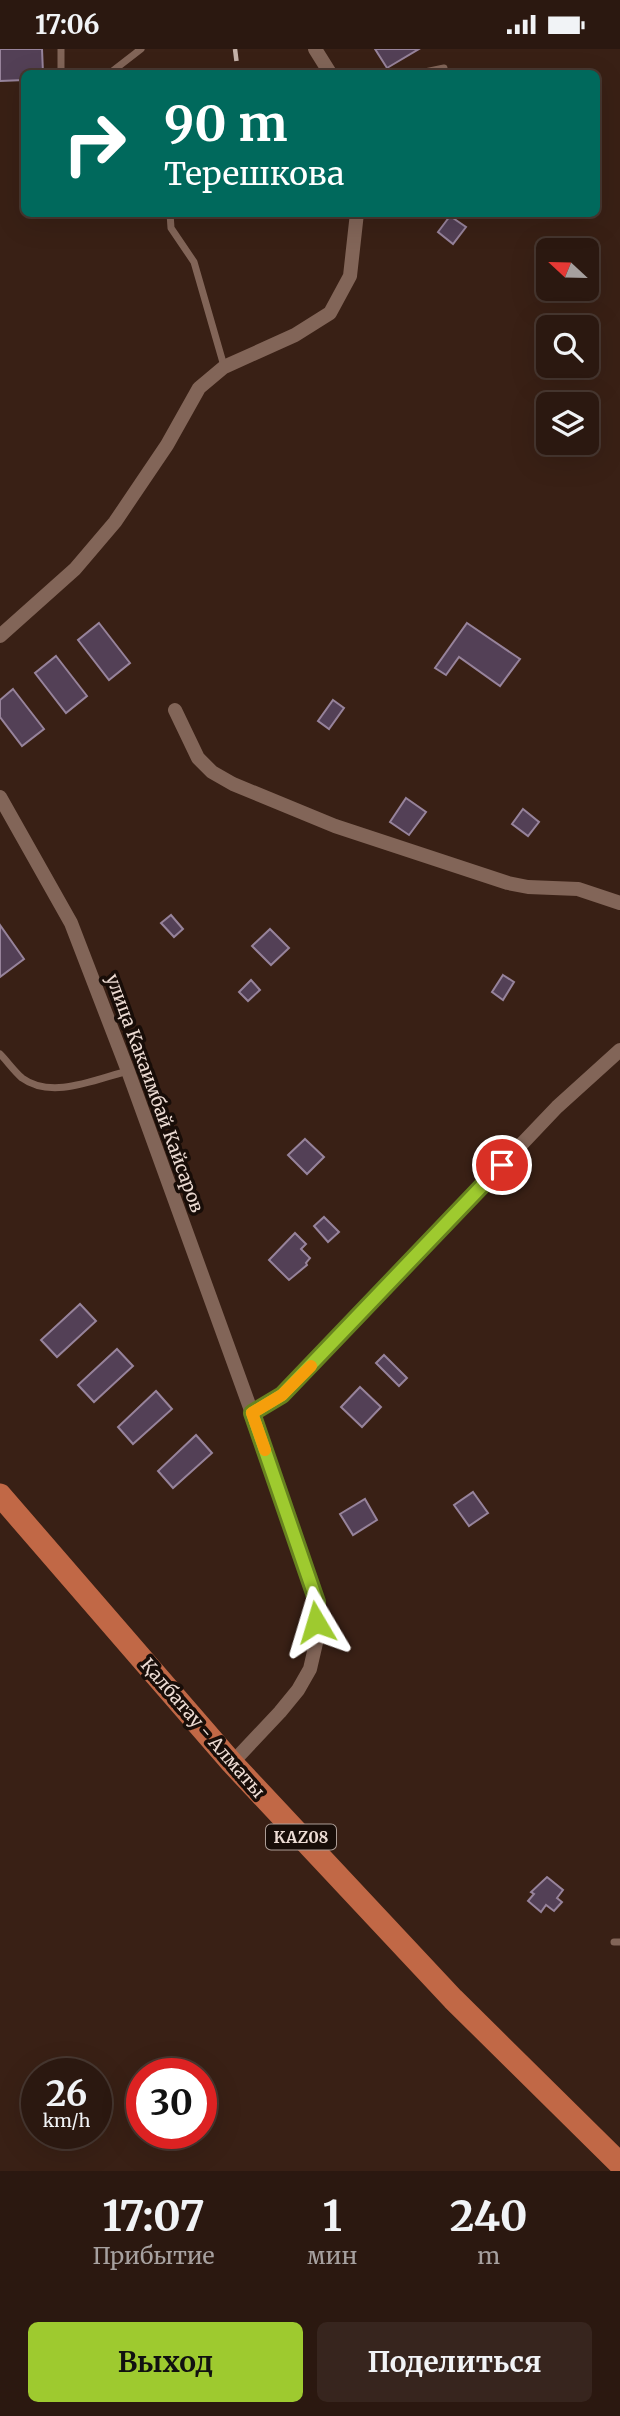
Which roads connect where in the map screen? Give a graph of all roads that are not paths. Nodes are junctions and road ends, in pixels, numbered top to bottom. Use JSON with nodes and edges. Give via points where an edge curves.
{"nodes":[{"id":1,"x":61,"y":49,"type":"edge"},
{"id":2,"x":141,"y":49,"type":"edge"},
{"id":3,"x":315,"y":49,"type":"edge"},
{"id":4,"x":444,"y":68,"type":"dead end"},
{"id":5,"x":61,"y":70,"type":"edge"},
{"id":6,"x":121,"y":70,"type":"edge"},
{"id":7,"x":328,"y":70,"type":"edge"},
{"id":8,"x":434,"y":70,"type":"edge"},
{"id":9,"x":170,"y":217,"type":"edge"},
{"id":10,"x":357,"y":217,"type":"edge"},
{"id":11,"x":225,"y":367,"type":"junction"},
{"id":12,"x":0,"y":636,"type":"edge"},
{"id":13,"x":175,"y":711,"type":"dead end"},
{"id":14,"x":0,"y":797,"type":"edge"},
{"id":15,"x":620,"y":903,"type":"edge"},
{"id":16,"x":620,"y":1050,"type":"edge"},
{"id":17,"x":0,"y":1053,"type":"edge"},
{"id":18,"x":128,"y":1071,"type":"junction"},
{"id":19,"x":252,"y":1413,"type":"junction"},
{"id":20,"x":0,"y":1495,"type":"edge"},
{"id":21,"x":232,"y":1763,"type":"junction"},
{"id":22,"x":620,"y":2164,"type":"edge"}],
"edges":[{"from":1,"to":5,"type":"lane"},
{"from":2,"to":6,"type":"lane"},
{"from":3,"to":7,"type":"street"},
{"from":4,"to":8,"type":"lane"},
{"from":9,"to":11,"type":"lane","via":[[171,228],[194,262]]},
{"from":10,"to":11,"type":"street","via":[[350,276],[330,313],[295,335]]},
{"from":11,"to":12,"type":"street","via":[[199,388],[115,522],[75,569]]},
{"from":13,"to":15,"type":"street","via":[[198,758],[233,784],[335,826],[508,883],[578,889]]},
{"from":14,"to":18,"type":"street","name":"улица Какаимбай Кайсаров","via":[[71,923]]},
{"from":16,"to":19,"type":"street","via":[[557,1107],[282,1395]]},
{"from":17,"to":18,"type":"lane","via":[[22,1077],[56,1089]]},
{"from":18,"to":19,"type":"street","name":"улица Какаимбай Кайсаров"},
{"from":19,"to":21,"type":"street","name":"улица Какаимбай Кайсаров","via":[[317,1602],[316,1643],[310,1669],[298,1690]]},
{"from":20,"to":21,"type":"highway","name":"Қалбатау - Алматы","number":"KAZ08"},
{"from":21,"to":22,"type":"highway","name":"Қалбатау - Алматы","number":"KAZ08","via":[[453,1999]]}]}
